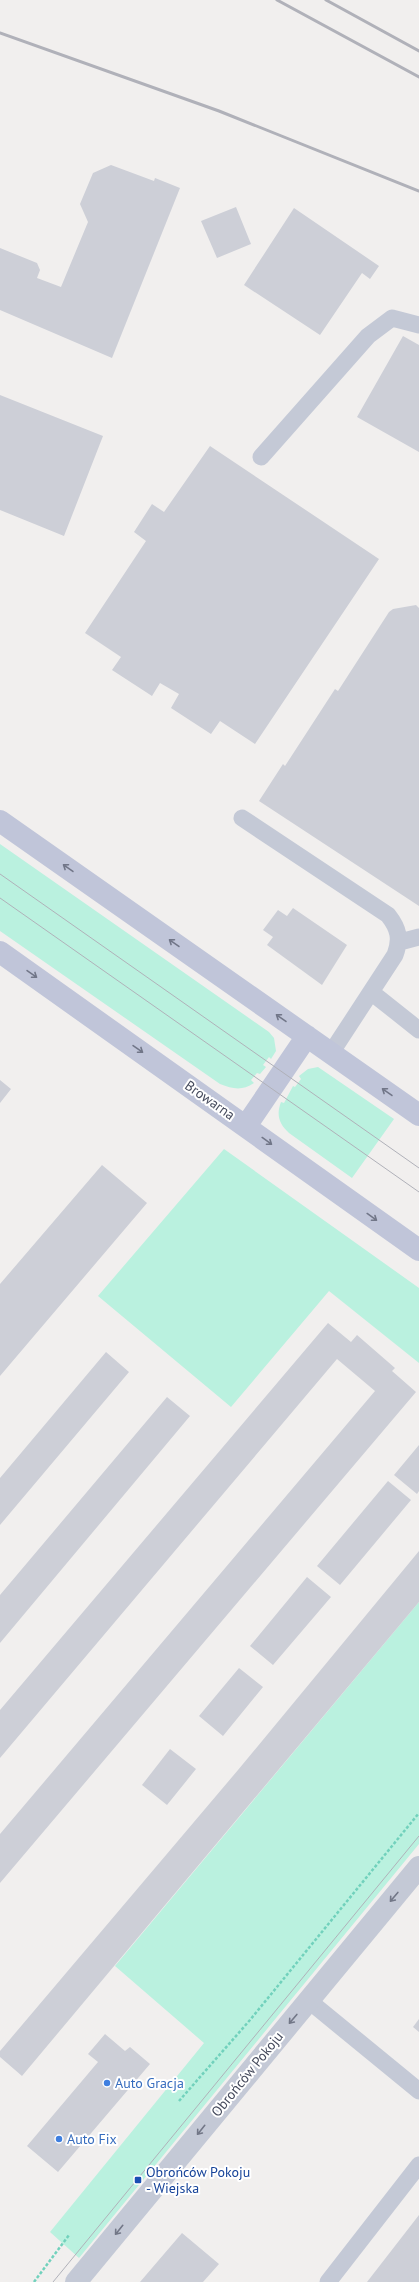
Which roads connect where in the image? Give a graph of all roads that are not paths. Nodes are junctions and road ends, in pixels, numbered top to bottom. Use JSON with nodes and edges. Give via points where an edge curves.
{"nodes":[{"id":1,"x":419,"y":325,"type":"edge"},
{"id":2,"x":261,"y":457,"type":"dead end"},
{"id":3,"x":242,"y":818,"type":"dead end"},
{"id":4,"x":0,"y":821,"type":"edge"},
{"id":5,"x":419,"y":937,"type":"edge"},
{"id":6,"x":400,"y":942,"type":"junction"},
{"id":7,"x":0,"y":952,"type":"edge"},
{"id":8,"x":371,"y":992,"type":"junction"},
{"id":9,"x":419,"y":1030,"type":"edge"},
{"id":10,"x":307,"y":1036,"type":"junction"},
{"id":11,"x":331,"y":1053,"type":"junction"},
{"id":12,"x":419,"y":1115,"type":"edge"},
{"id":13,"x":246,"y":1126,"type":"junction"},
{"id":14,"x":419,"y":1250,"type":"edge"},
{"id":15,"x":419,"y":1867,"type":"edge"},
{"id":16,"x":308,"y":2000,"type":"junction"},
{"id":17,"x":419,"y":2091,"type":"edge"},
{"id":18,"x":419,"y":2165,"type":"edge"},
{"id":19,"x":76,"y":2282,"type":"edge"},
{"id":20,"x":328,"y":2282,"type":"edge"}],
"edges":[{"from":1,"to":2,"type":"lane","via":[[392,318],[368,336]]},
{"from":3,"to":6,"type":"lane","via":[[388,915],[398,931]]},
{"from":10,"to":4,"type":"main road","one_way":true},
{"from":5,"to":6,"type":"lane"},
{"from":6,"to":8,"type":"lane","via":[[395,955]]},
{"from":7,"to":13,"type":"main road","name":"Browarna","one_way":true},
{"from":8,"to":9,"type":"lane"},
{"from":8,"to":11,"type":"lane"},
{"from":10,"to":11,"type":"main road"},
{"from":10,"to":13,"type":"main road"},
{"from":12,"to":11,"type":"main road","one_way":true},
{"from":13,"to":14,"type":"main road","name":"Browarna","one_way":true},
{"from":15,"to":16,"type":"street","name":"Obrońców Pokoju","one_way":true},
{"from":16,"to":17,"type":"lane"},
{"from":16,"to":19,"type":"street","name":"Obrońców Pokoju","one_way":true},
{"from":18,"to":20,"type":"lane"}]}
